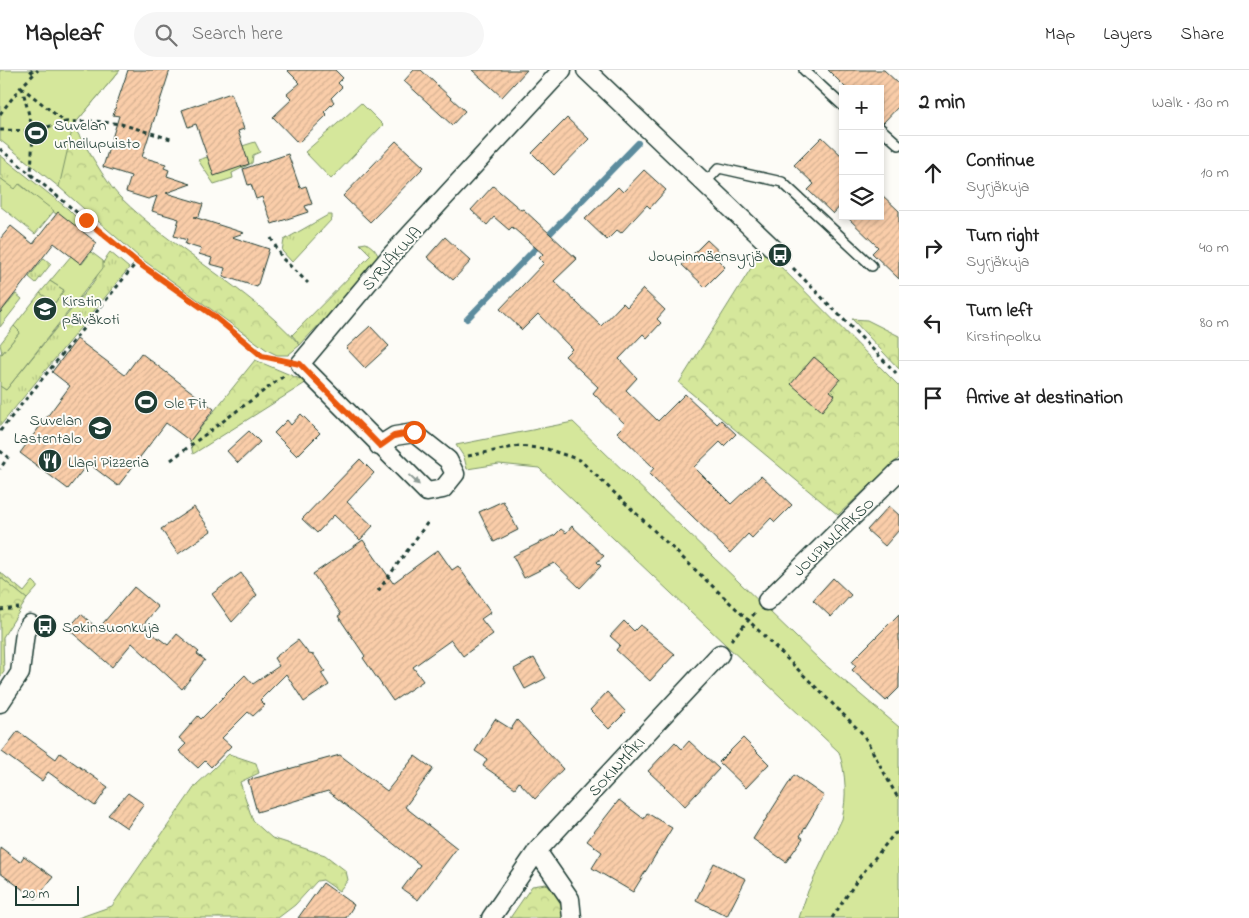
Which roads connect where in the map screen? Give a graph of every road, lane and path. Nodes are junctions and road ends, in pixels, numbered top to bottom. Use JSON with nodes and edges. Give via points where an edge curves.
{"nodes":[{"id":1,"x":30,"y":70,"type":"edge"},
{"id":2,"x":38,"y":70,"type":"edge"},
{"id":3,"x":562,"y":70,"type":"edge"},
{"id":4,"x":586,"y":70,"type":"edge"},
{"id":5,"x":804,"y":70,"type":"edge"},
{"id":6,"x":34,"y":74,"type":"junction"},
{"id":7,"x":21,"y":87,"type":"junction"},
{"id":8,"x":839,"y":102,"type":"edge"},
{"id":9,"x":0,"y":114,"type":"edge"},
{"id":10,"x":65,"y":122,"type":"junction"},
{"id":11,"x":0,"y":130,"type":"edge"},
{"id":12,"x":882,"y":130,"type":"edge"},
{"id":13,"x":33,"y":131,"type":"junction"},
{"id":14,"x":174,"y":140,"type":"dead end"},
{"id":15,"x":899,"y":145,"type":"edge"},
{"id":16,"x":0,"y":149,"type":"edge"},
{"id":17,"x":31,"y":175,"type":"junction"},
{"id":18,"x":705,"y":183,"type":"junction"},
{"id":19,"x":271,"y":238,"type":"dead end"},
{"id":20,"x":780,"y":255,"type":"joint"},
{"id":21,"x":137,"y":262,"type":"junction"},
{"id":22,"x":872,"y":266,"type":"dead end"},
{"id":23,"x":308,"y":283,"type":"dead end"},
{"id":24,"x":300,"y":364,"type":"junction"},
{"id":25,"x":899,"y":376,"type":"edge"},
{"id":26,"x":0,"y":431,"type":"edge"},
{"id":27,"x":380,"y":446,"type":"junction"},
{"id":28,"x":0,"y":451,"type":"edge"},
{"id":29,"x":171,"y":460,"type":"dead end"},
{"id":30,"x":448,"y":460,"type":"junction"},
{"id":31,"x":0,"y":469,"type":"edge"},
{"id":32,"x":899,"y":471,"type":"edge"},
{"id":33,"x":428,"y":522,"type":"dead end"},
{"id":34,"x":378,"y":591,"type":"dead end"},
{"id":35,"x":767,"y":601,"type":"dead end"},
{"id":36,"x":748,"y":620,"type":"junction"},
{"id":37,"x":30,"y":624,"type":"dead end"},
{"id":38,"x":720,"y":654,"type":"joint"},
{"id":39,"x":0,"y":703,"type":"edge"},
{"id":40,"x":899,"y":800,"type":"edge"},
{"id":41,"x":899,"y":832,"type":"edge"},
{"id":42,"x":537,"y":851,"type":"junction"},
{"id":43,"x":491,"y":918,"type":"edge"},
{"id":44,"x":572,"y":918,"type":"edge"},
{"id":45,"x":832,"y":918,"type":"edge"}],
"edges":[{"from":1,"to":6,"type":"path"},
{"from":2,"to":6,"type":"path"},
{"from":3,"to":24,"type":"street","name":"SYRJÄKUJA","via":[[394,252]]},
{"from":4,"to":18,"type":"street"},
{"from":5,"to":8,"type":"lane"},
{"from":6,"to":7,"type":"path"},
{"from":7,"to":9,"type":"path"},
{"from":7,"to":10,"type":"path"},
{"from":7,"to":13,"type":"path"},
{"from":10,"to":13,"type":"path"},
{"from":10,"to":14,"type":"path","via":[[121,124]]},
{"from":11,"to":13,"type":"path"},
{"from":12,"to":15,"type":"lane"},
{"from":13,"to":17,"type":"path"},
{"from":16,"to":17,"type":"path"},
{"from":17,"to":21,"type":"path"},
{"from":18,"to":20,"type":"street"},
{"from":18,"to":22,"type":"lane","via":[[719,168],[782,182]]},
{"from":19,"to":23,"type":"path","via":[[282,258]]},
{"from":20,"to":25,"type":"path"},
{"from":21,"to":24,"type":"path","via":[[214,316],[262,356]]},
{"from":21,"to":26,"type":"path"},
{"from":24,"to":27,"type":"street"},
{"from":24,"to":29,"type":"path"},
{"from":27,"to":30,"type":"street","via":[[394,436],[414,432]]},
{"from":27,"to":30,"type":"street","one_way":true,"via":[[427,492],[443,489],[455,474]]},
{"from":28,"to":31,"type":"path","via":[[8,458]]},
{"from":30,"to":36,"type":"path","via":[[519,446],[547,449],[580,460]]},
{"from":32,"to":35,"type":"street","name":"JOUPINLAAKSO"},
{"from":33,"to":34,"type":"path"},
{"from":36,"to":38,"type":"path"},
{"from":36,"to":40,"type":"path","via":[[863,734]]},
{"from":37,"to":39,"type":"street","via":[[25,632],[20,673]]},
{"from":38,"to":42,"type":"street","name":"SOKINMÄKI"},
{"from":41,"to":45,"type":"path","via":[[858,879]]},
{"from":42,"to":43,"type":"street","name":"SOKINMÄKI"},
{"from":42,"to":44,"type":"street","via":[[570,899]]}]}
